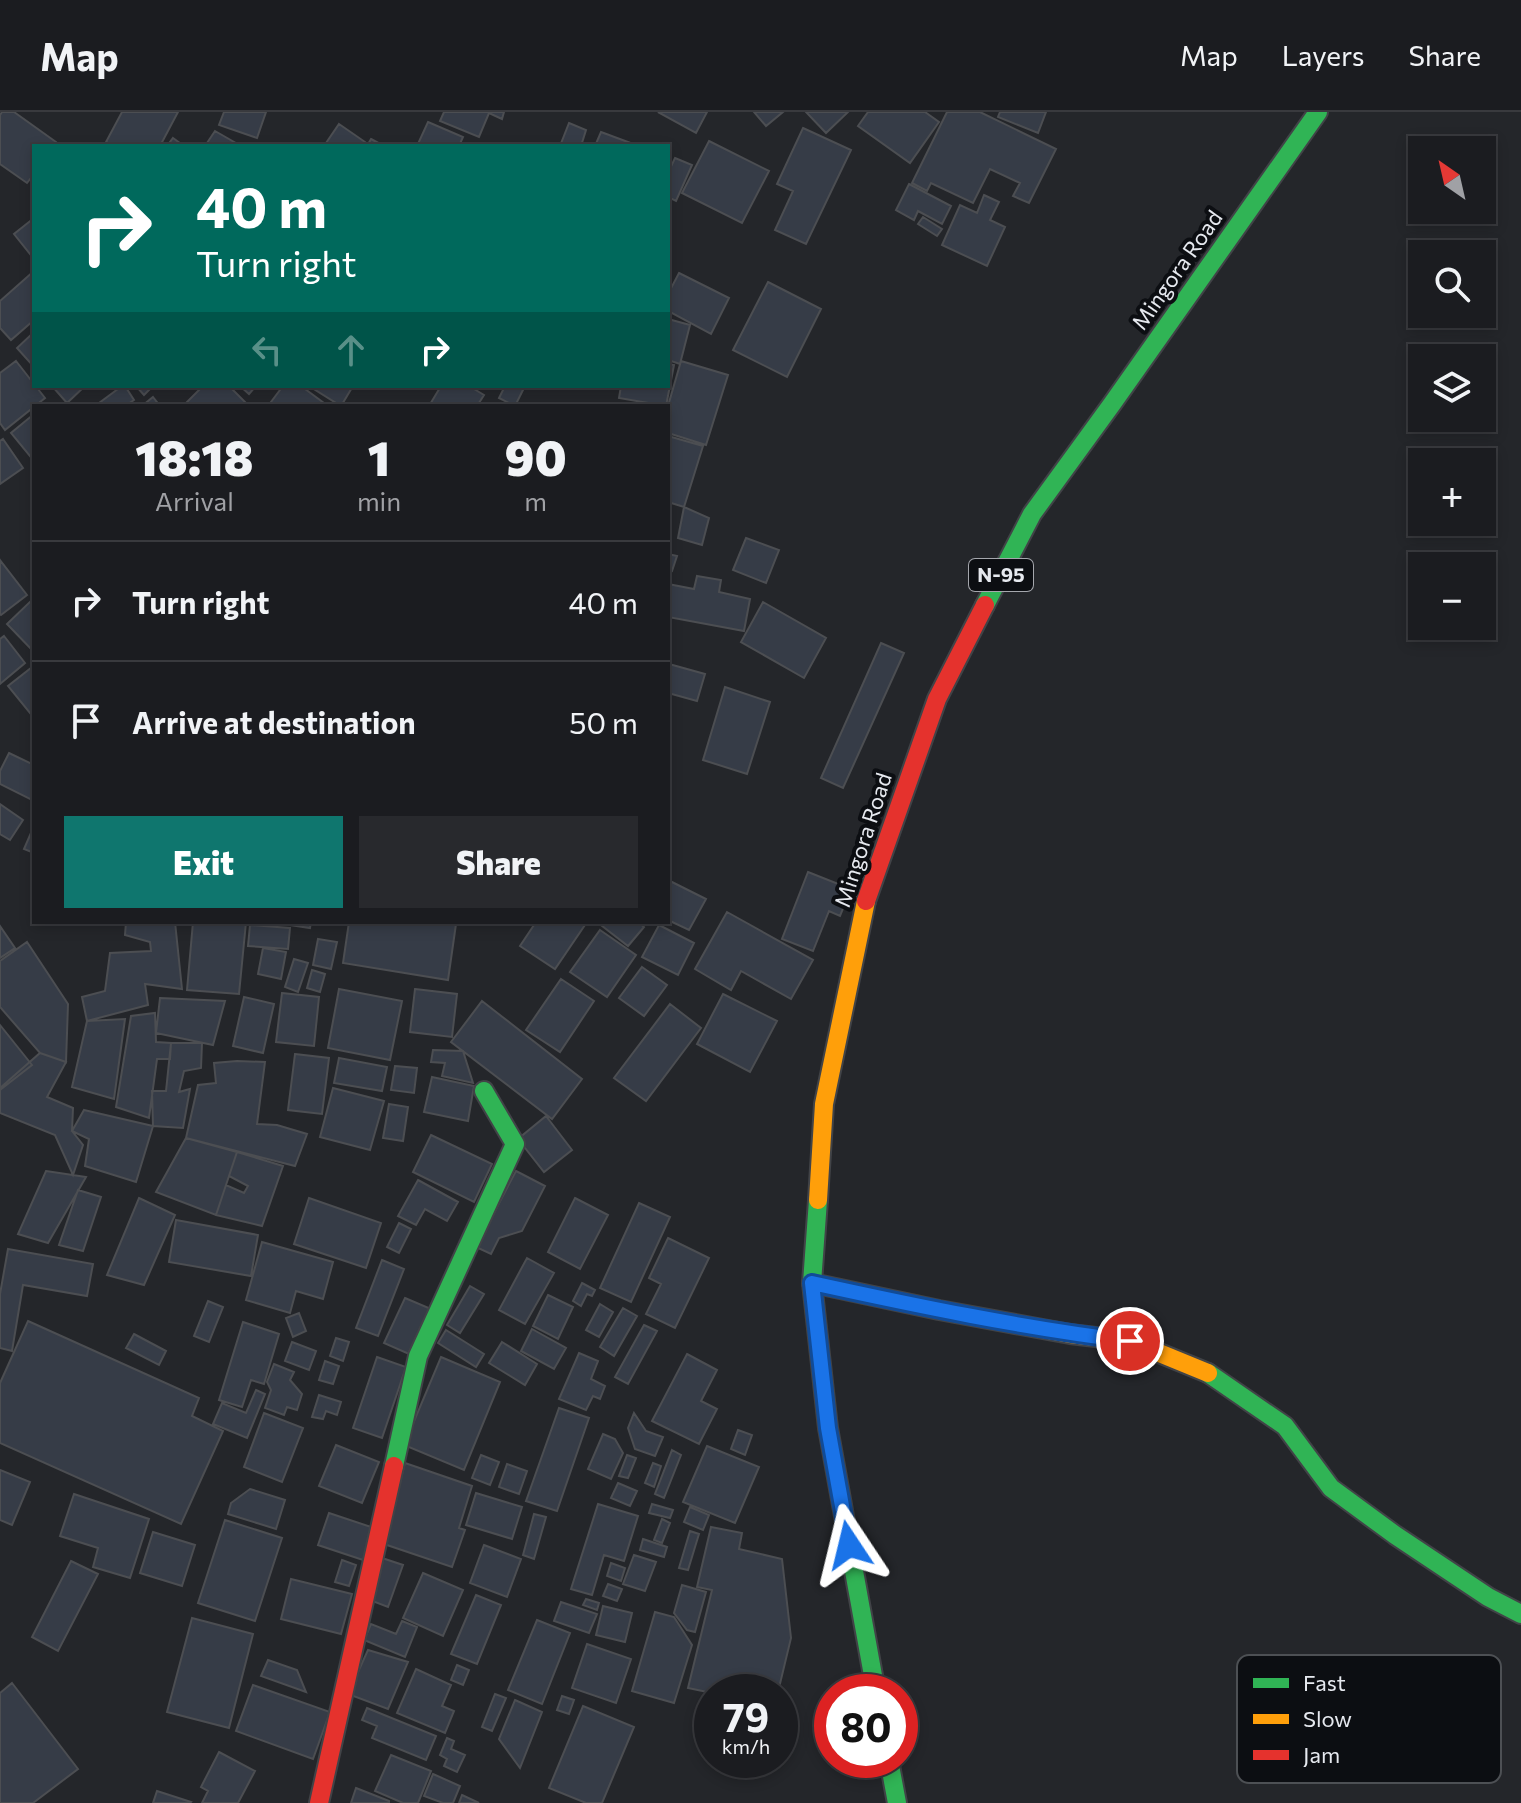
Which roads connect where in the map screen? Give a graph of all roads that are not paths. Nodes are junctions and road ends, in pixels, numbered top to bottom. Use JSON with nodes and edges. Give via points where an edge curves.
{"nodes":[{"id":1,"x":1318,"y":112,"type":"edge"},
{"id":2,"x":484,"y":1091,"type":"dead end"},
{"id":3,"x":812,"y":1283,"type":"junction"},
{"id":4,"x":1521,"y":1614,"type":"edge"},
{"id":5,"x":873,"y":1674,"type":"edge"},
{"id":6,"x":892,"y":1778,"type":"edge"},
{"id":7,"x":319,"y":1803,"type":"edge"},
{"id":8,"x":897,"y":1803,"type":"edge"}],
"edges":[{"from":1,"to":3,"type":"main road","name":"Mingora Road","number":"N-95","via":[[1032,514],[937,699],[867,895],[824,1104]]},
{"from":2,"to":7,"type":"main road","via":[[515,1144],[418,1356]]},
{"from":3,"to":4,"type":"main road","via":[[1130,1341],[1213,1375],[1285,1426],[1331,1488],[1448,1571]]},
{"from":3,"to":5,"type":"main road","name":"Mingora Road","number":"N-95","via":[[828,1428]]},
{"from":6,"to":8,"type":"main road"}]}
